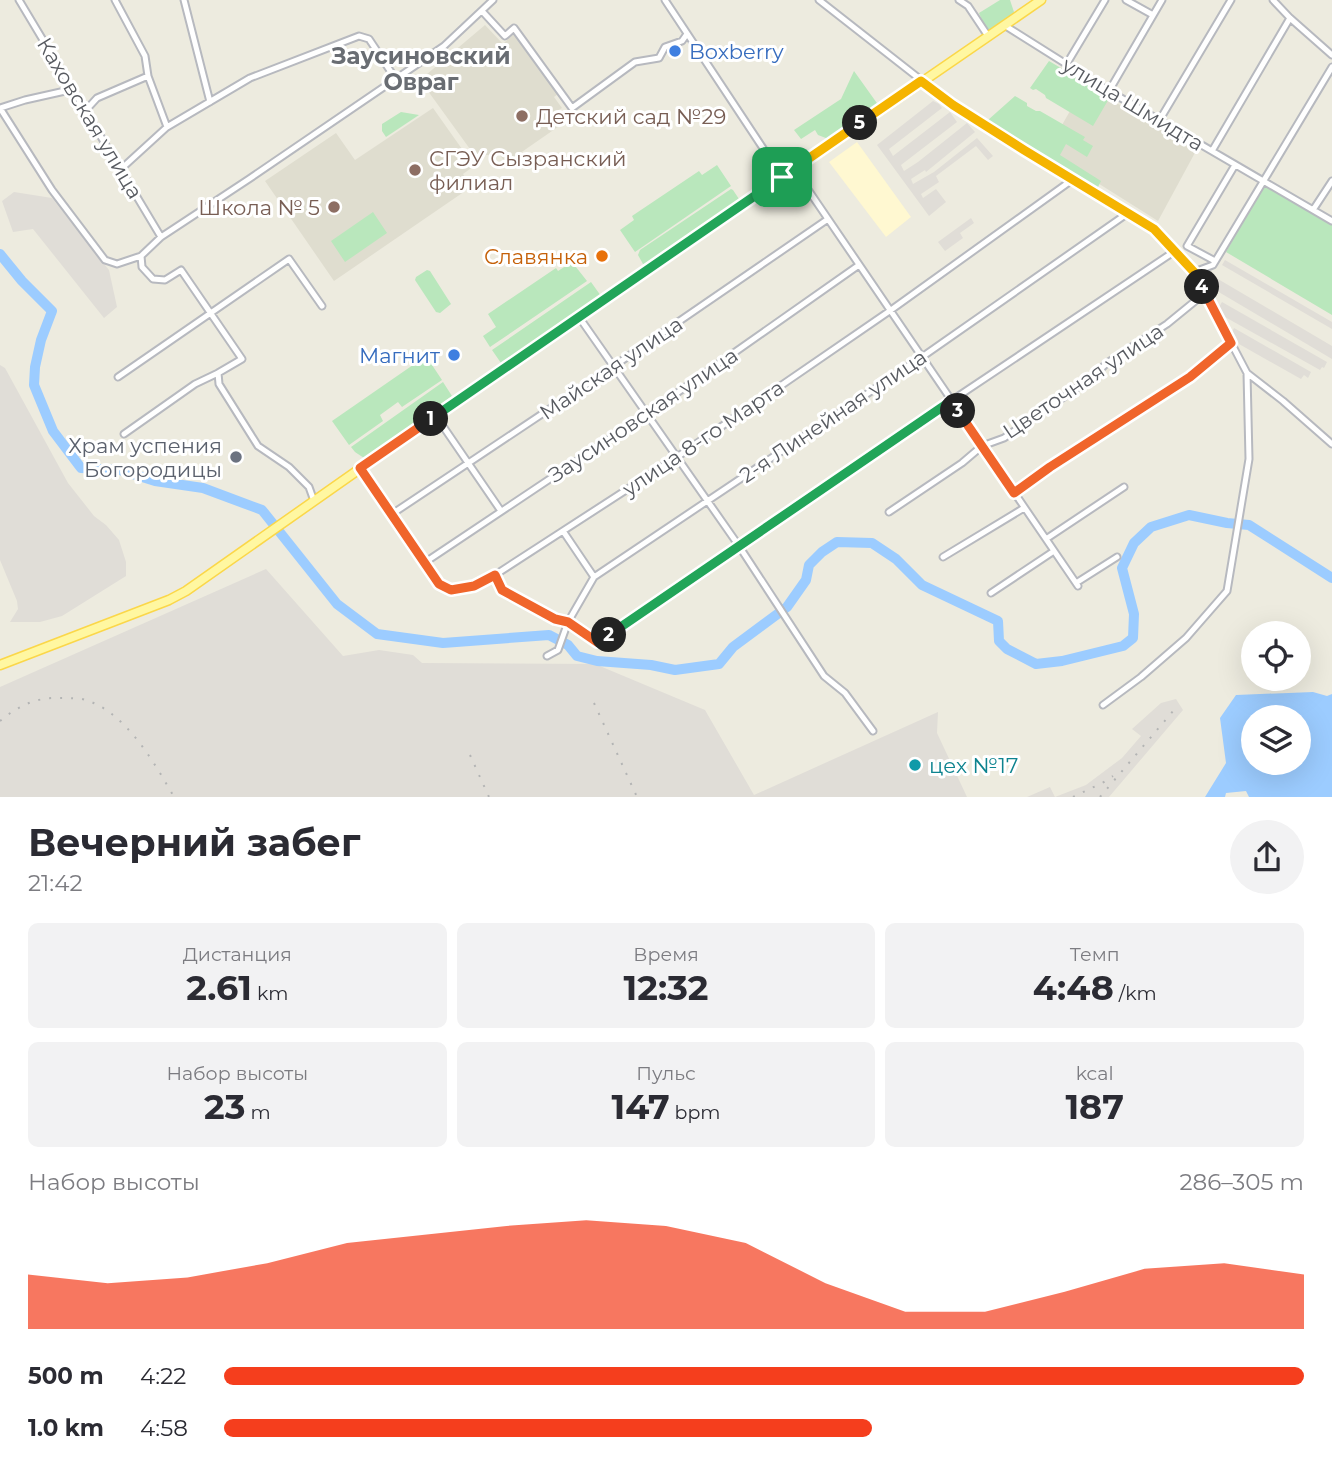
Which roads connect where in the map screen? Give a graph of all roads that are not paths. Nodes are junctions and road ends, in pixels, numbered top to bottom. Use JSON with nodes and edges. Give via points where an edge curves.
{"nodes":[{"id":1,"x":19,"y":0,"type":"edge"},
{"id":2,"x":115,"y":0,"type":"edge"},
{"id":3,"x":184,"y":0,"type":"edge"},
{"id":4,"x":493,"y":0,"type":"edge"},
{"id":5,"x":665,"y":0,"type":"edge"},
{"id":6,"x":819,"y":0,"type":"edge"},
{"id":7,"x":959,"y":0,"type":"edge"},
{"id":8,"x":1041,"y":0,"type":"edge"},
{"id":9,"x":1105,"y":0,"type":"edge"},
{"id":10,"x":1126,"y":0,"type":"edge"},
{"id":11,"x":1162,"y":0,"type":"edge"},
{"id":12,"x":1230,"y":0,"type":"edge"},
{"id":13,"x":1273,"y":0,"type":"edge"},
{"id":14,"x":482,"y":11,"type":"junction"},
{"id":15,"x":1153,"y":15,"type":"junction"},
{"id":16,"x":1290,"y":18,"type":"junction"},
{"id":17,"x":1004,"y":25,"type":"junction"},
{"id":18,"x":687,"y":34,"type":"junction"},
{"id":19,"x":988,"y":36,"type":"junction"},
{"id":20,"x":1332,"y":55,"type":"edge"},
{"id":21,"x":1066,"y":65,"type":"junction"},
{"id":22,"x":1332,"y":67,"type":"edge"},
{"id":23,"x":148,"y":76,"type":"junction"},
{"id":24,"x":396,"y":78,"type":"junction"},
{"id":25,"x":921,"y":81,"type":"junction"},
{"id":26,"x":74,"y":89,"type":"junction"},
{"id":27,"x":1109,"y":91,"type":"junction"},
{"id":28,"x":210,"y":102,"type":"junction"},
{"id":29,"x":0,"y":108,"type":"edge"},
{"id":30,"x":86,"y":110,"type":"junction"},
{"id":31,"x":1159,"y":121,"type":"junction"},
{"id":32,"x":167,"y":127,"type":"junction"},
{"id":33,"x":1212,"y":151,"type":"junction"},
{"id":34,"x":1235,"y":165,"type":"junction"},
{"id":35,"x":121,"y":169,"type":"junction"},
{"id":36,"x":794,"y":169,"type":"junction"},
{"id":37,"x":782,"y":177,"type":"junction"},
{"id":38,"x":1072,"y":180,"type":"junction"},
{"id":39,"x":1262,"y":181,"type":"junction"},
{"id":40,"x":1332,"y":181,"type":"edge"},
{"id":41,"x":1314,"y":211,"type":"junction"},
{"id":42,"x":1128,"y":213,"type":"junction"},
{"id":43,"x":828,"y":219,"type":"junction"},
{"id":44,"x":1332,"y":221,"type":"edge"},
{"id":45,"x":162,"y":237,"type":"junction"},
{"id":46,"x":1175,"y":251,"type":"junction"},
{"id":47,"x":141,"y":256,"type":"junction"},
{"id":48,"x":1215,"y":261,"type":"junction"},
{"id":49,"x":859,"y":265,"type":"junction"},
{"id":50,"x":1194,"y":272,"type":"junction"},
{"id":51,"x":1205,"y":293,"type":"junction"},
{"id":52,"x":321,"y":306,"type":"dead end"},
{"id":53,"x":891,"y":310,"type":"junction"},
{"id":54,"x":211,"y":313,"type":"junction"},
{"id":55,"x":579,"y":317,"type":"junction"},
{"id":56,"x":1231,"y":343,"type":"junction"},
{"id":57,"x":922,"y":357,"type":"junction"},
{"id":58,"x":614,"y":366,"type":"junction"},
{"id":59,"x":218,"y":373,"type":"junction"},
{"id":60,"x":1247,"y":373,"type":"junction"},
{"id":61,"x":118,"y":377,"type":"dead end"},
{"id":62,"x":951,"y":401,"type":"junction"},
{"id":63,"x":647,"y":414,"type":"junction"},
{"id":64,"x":436,"y":416,"type":"junction"},
{"id":65,"x":124,"y":434,"type":"dead end"},
{"id":66,"x":1332,"y":444,"type":"edge"},
{"id":67,"x":982,"y":446,"type":"junction"},
{"id":68,"x":677,"y":457,"type":"junction"},
{"id":69,"x":469,"y":463,"type":"junction"},
{"id":70,"x":360,"y":468,"type":"junction"},
{"id":71,"x":1124,"y":487,"type":"dead end"},
{"id":72,"x":1014,"y":493,"type":"junction"},
{"id":73,"x":314,"y":501,"type":"junction"},
{"id":74,"x":707,"y":501,"type":"junction"},
{"id":75,"x":1024,"y":508,"type":"junction"},
{"id":76,"x":501,"y":511,"type":"junction"},
{"id":77,"x":889,"y":512,"type":"dead end"},
{"id":78,"x":392,"y":514,"type":"junction"},
{"id":79,"x":563,"y":531,"type":"junction"},
{"id":80,"x":1046,"y":539,"type":"junction"},
{"id":81,"x":739,"y":546,"type":"junction"},
{"id":82,"x":1054,"y":551,"type":"junction"},
{"id":83,"x":943,"y":557,"type":"dead end"},
{"id":84,"x":1117,"y":557,"type":"dead end"},
{"id":85,"x":424,"y":562,"type":"junction"},
{"id":86,"x":495,"y":575,"type":"junction"},
{"id":87,"x":594,"y":577,"type":"junction"},
{"id":88,"x":991,"y":593,"type":"dead end"},
{"id":89,"x":568,"y":622,"type":"junction"},
{"id":90,"x":547,"y":656,"type":"dead end"},
{"id":91,"x":0,"y":665,"type":"edge"},
{"id":92,"x":1102,"y":705,"type":"dead end"},
{"id":93,"x":873,"y":731,"type":"dead end"}],
"edges":[{"from":1,"to":26,"type":"street","name":"Каховская улица"},
{"from":2,"to":23,"type":"street","via":[[145,56]]},
{"from":3,"to":28,"type":"street"},
{"from":4,"to":14,"type":"street"},
{"from":5,"to":18,"type":"street"},
{"from":6,"to":25,"type":"street"},
{"from":7,"to":19,"type":"street"},
{"from":8,"to":17,"type":"main road"},
{"from":9,"to":21,"type":"street"},
{"from":10,"to":15,"type":"street"},
{"from":11,"to":15,"type":"street"},
{"from":12,"to":31,"type":"street"},
{"from":13,"to":16,"type":"street"},
{"from":14,"to":18,"type":"street","via":[[505,36],[514,29],[572,108],[635,62],[659,58],[665,47]]},
{"from":14,"to":24,"type":"street","via":[[444,46]]},
{"from":15,"to":27,"type":"street"},
{"from":16,"to":20,"type":"street"},
{"from":16,"to":33,"type":"street"},
{"from":17,"to":19,"type":"main road"},
{"from":17,"to":21,"type":"street","name":"улица Шмидта"},
{"from":18,"to":37,"type":"street"},
{"from":19,"to":25,"type":"main road"},
{"from":21,"to":27,"type":"street","name":"улица Шмидта"},
{"from":22,"to":39,"type":"street"},
{"from":23,"to":30,"type":"street","via":[[97,98]]},
{"from":23,"to":32,"type":"street"},
{"from":24,"to":28,"type":"street","via":[[369,39],[359,36],[250,78]]},
{"from":24,"to":45,"type":"street"},
{"from":25,"to":36,"type":"main road"},
{"from":25,"to":38,"type":"street"},
{"from":26,"to":29,"type":"street"},
{"from":26,"to":30,"type":"street","name":"Каховская улица"},
{"from":27,"to":31,"type":"street","name":"улица Шмидта"},
{"from":28,"to":32,"type":"street"},
{"from":29,"to":47,"type":"street","via":[[52,190],[105,260],[117,264]]},
{"from":30,"to":35,"type":"street","name":"Каховская улица"},
{"from":31,"to":33,"type":"street","name":"улица Шмидта"},
{"from":32,"to":35,"type":"street"},
{"from":33,"to":34,"type":"street","name":"улица Шмидта"},
{"from":34,"to":39,"type":"street","name":"улица Шмидта"},
{"from":34,"to":48,"type":"street","via":[[1187,246]]},
{"from":35,"to":45,"type":"street","name":"Каховская улица"},
{"from":36,"to":37,"type":"main road"},
{"from":36,"to":43,"type":"street"},
{"from":37,"to":55,"type":"main road"},
{"from":38,"to":42,"type":"street"},
{"from":38,"to":53,"type":"street","name":"улица 8-го Марта"},
{"from":39,"to":41,"type":"street","name":"улица Шмидта"},
{"from":39,"to":48,"type":"street"},
{"from":40,"to":41,"type":"street"},
{"from":41,"to":44,"type":"street","name":"улица Шмидта"},
{"from":42,"to":46,"type":"street","via":[[1154,229]]},
{"from":42,"to":57,"type":"street","name":"2-я Линейная улица"},
{"from":43,"to":49,"type":"street"},
{"from":43,"to":58,"type":"street","name":"Майская улица"},
{"from":45,"to":47,"type":"street"},
{"from":46,"to":50,"type":"street"},
{"from":46,"to":62,"type":"street"},
{"from":47,"to":54,"type":"street","via":[[142,267],[153,279],[164,280],[181,270]]},
{"from":48,"to":50,"type":"street"},
{"from":49,"to":53,"type":"street"},
{"from":49,"to":63,"type":"street","name":"Заусиновская улица"},
{"from":50,"to":51,"type":"street"},
{"from":51,"to":56,"type":"street"},
{"from":51,"to":67,"type":"street","name":"Цветочная улица","via":[[1090,379],[1004,438]]},
{"from":52,"to":54,"type":"street","via":[[289,259]]},
{"from":53,"to":57,"type":"street"},
{"from":53,"to":68,"type":"street","name":"улица 8-го Марта"},
{"from":54,"to":59,"type":"street","via":[[242,359]]},
{"from":54,"to":61,"type":"street"},
{"from":55,"to":58,"type":"street"},
{"from":55,"to":64,"type":"main road"},
{"from":56,"to":60,"type":"street"},
{"from":56,"to":72,"type":"street","via":[[1190,377]]},
{"from":57,"to":62,"type":"street"},
{"from":57,"to":74,"type":"street","name":"2-я Линейная улица"},
{"from":58,"to":63,"type":"street"},
{"from":58,"to":69,"type":"street","name":"Майская улица"},
{"from":59,"to":65,"type":"street"},
{"from":59,"to":73,"type":"street","via":[[219,384],[258,446],[289,467],[309,487]]},
{"from":60,"to":66,"type":"street"},
{"from":60,"to":92,"type":"street","via":[[1249,459],[1227,591],[1186,638]]},
{"from":62,"to":67,"type":"street"},
{"from":62,"to":81,"type":"street"},
{"from":63,"to":68,"type":"street"},
{"from":63,"to":76,"type":"street","name":"Заусиновская улица"},
{"from":64,"to":69,"type":"street"},
{"from":64,"to":70,"type":"main road"},
{"from":67,"to":72,"type":"street"},
{"from":67,"to":77,"type":"street","name":"Цветочная улица"},
{"from":68,"to":74,"type":"street"},
{"from":68,"to":79,"type":"street","name":"улица 8-го Марта"},
{"from":69,"to":76,"type":"street"},
{"from":69,"to":78,"type":"street","name":"Майская улица"},
{"from":70,"to":73,"type":"main road"},
{"from":70,"to":78,"type":"street","name":"улица 8-го Марта"},
{"from":71,"to":80,"type":"street"},
{"from":72,"to":75,"type":"street"},
{"from":73,"to":91,"type":"main road","via":[[187,591]]},
{"from":74,"to":81,"type":"street"},
{"from":74,"to":87,"type":"street","name":"2-я Линейная улица"},
{"from":75,"to":80,"type":"street"},
{"from":75,"to":83,"type":"street"},
{"from":76,"to":85,"type":"street","name":"Заусиновская улица"},
{"from":78,"to":85,"type":"street","name":"улица 8-го Марта"},
{"from":79,"to":86,"type":"street","name":"улица 8-го Марта"},
{"from":79,"to":87,"type":"street"},
{"from":80,"to":82,"type":"street"},
{"from":81,"to":89,"type":"street","via":[[597,642]]},
{"from":81,"to":93,"type":"street","via":[[824,676],[845,693]]},
{"from":82,"to":84,"type":"street","via":[[1077,585]]},
{"from":82,"to":88,"type":"street"},
{"from":85,"to":86,"type":"street","name":"улица 8-го Марта","via":[[439,584],[451,590],[474,586]]},
{"from":86,"to":89,"type":"street","via":[[502,590]]},
{"from":87,"to":89,"type":"street","name":"2-я Линейная улица"},
{"from":89,"to":90,"type":"street","name":"2-я Линейная улица","via":[[558,650]]}]}
